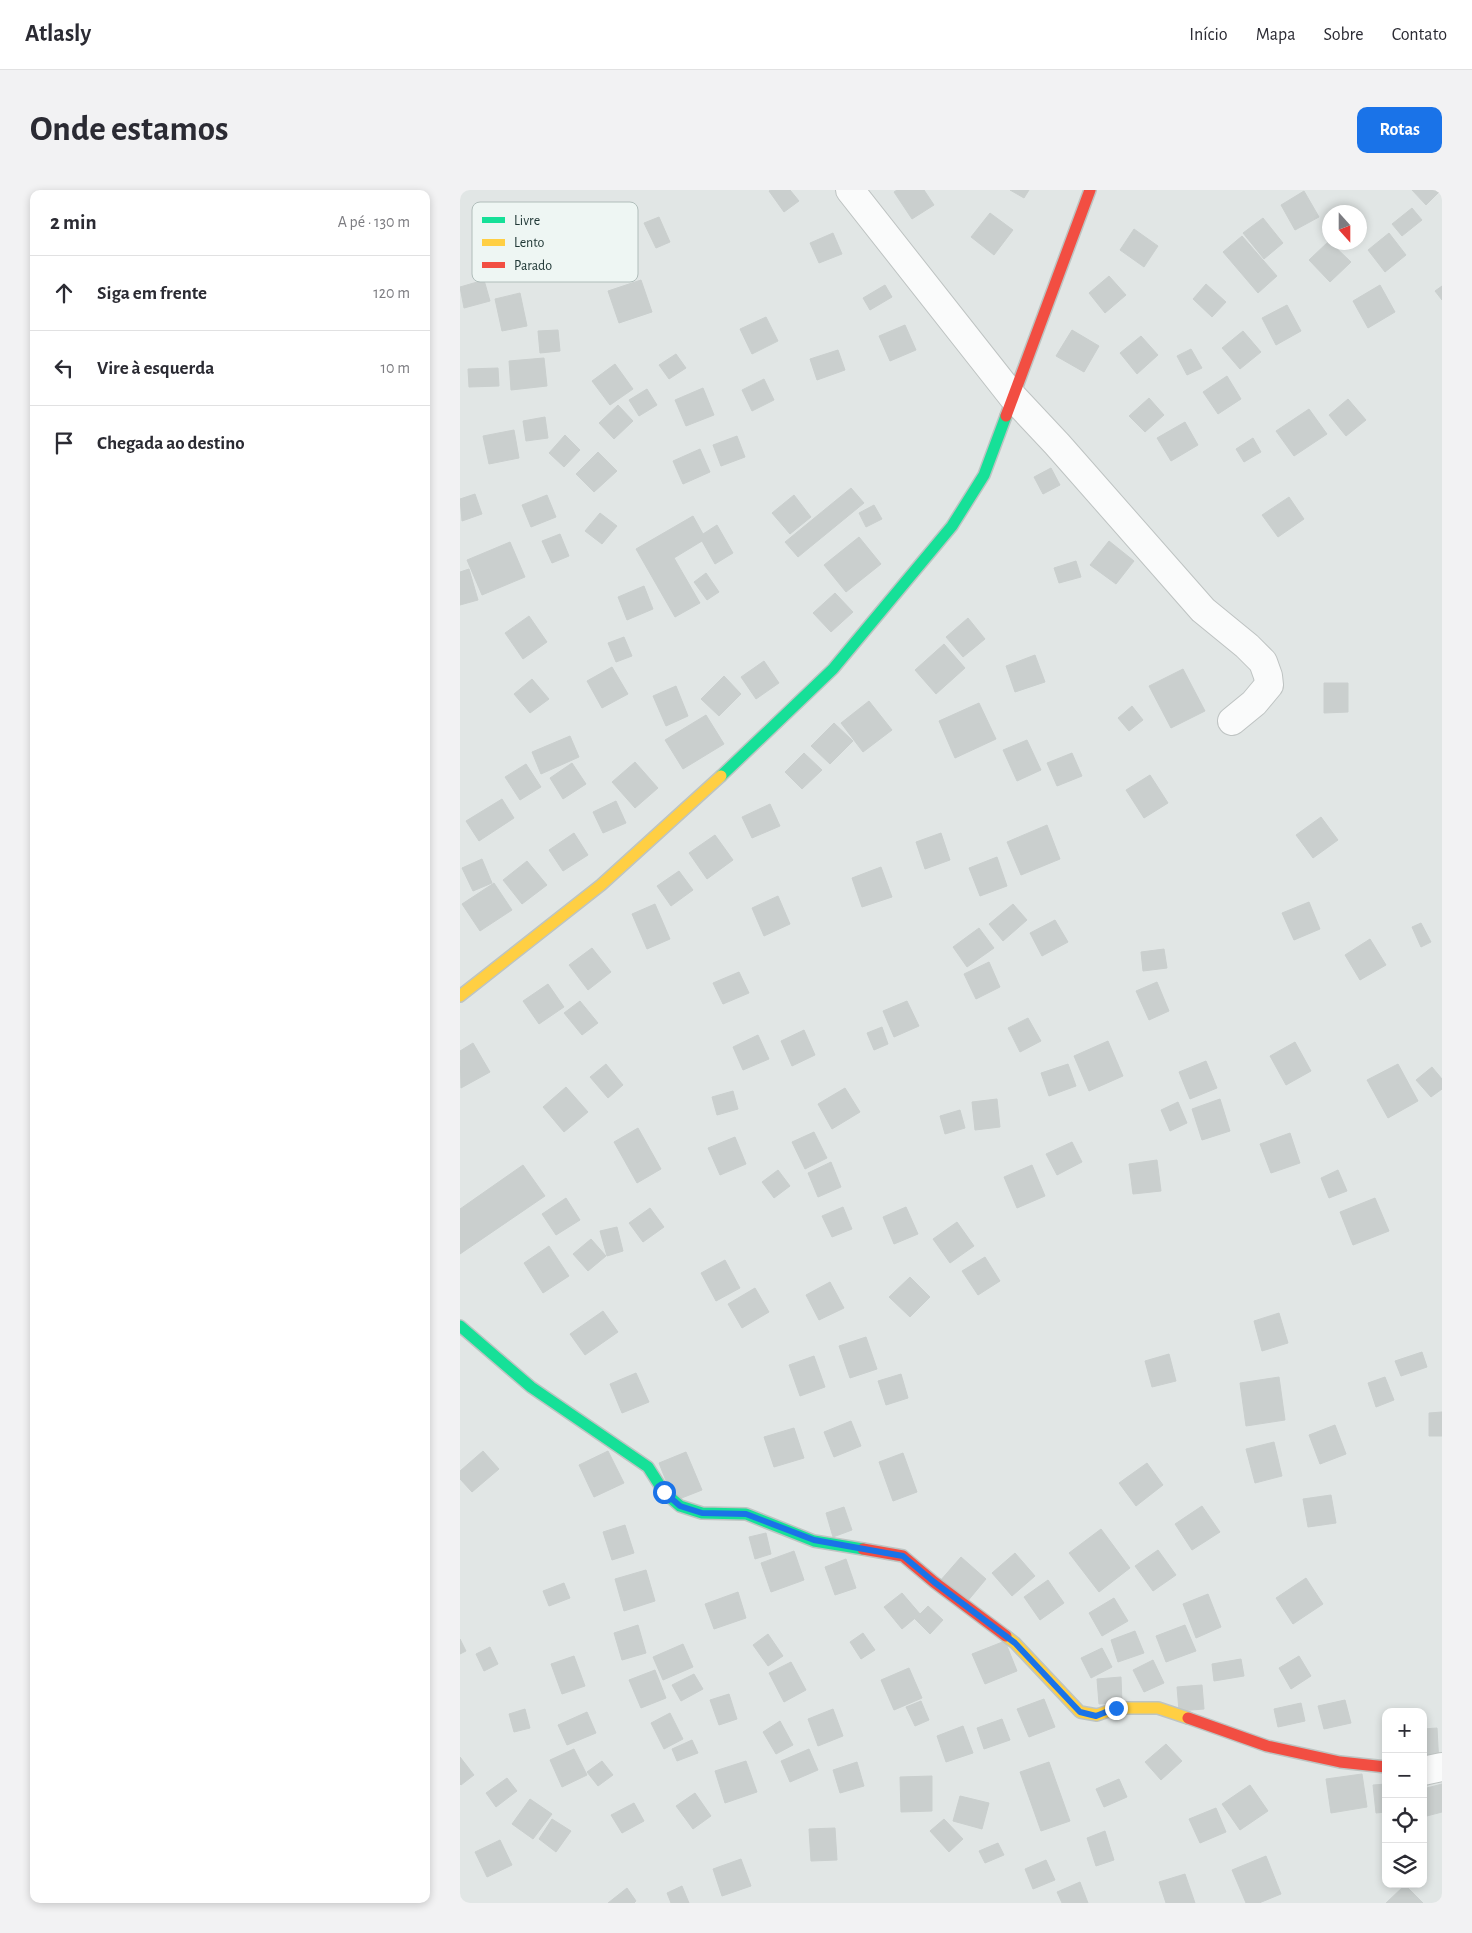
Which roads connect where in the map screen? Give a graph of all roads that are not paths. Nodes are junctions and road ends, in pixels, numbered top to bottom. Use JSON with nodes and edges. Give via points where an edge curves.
{"nodes":[{"id":1,"x":850,"y":190,"type":"edge"},
{"id":2,"x":1090,"y":190,"type":"edge"},
{"id":3,"x":1013,"y":397,"type":"junction"},
{"id":4,"x":1232,"y":721,"type":"dead end"},
{"id":5,"x":460,"y":996,"type":"edge"},
{"id":6,"x":460,"y":1326,"type":"edge"},
{"id":7,"x":1382,"y":1767,"type":"edge"},
{"id":8,"x":1442,"y":1767,"type":"edge"},
{"id":9,"x":1427,"y":1770,"type":"edge"}],
"edges":[{"from":1,"to":3,"type":"street"},
{"from":2,"to":3,"type":"street"},
{"from":3,"to":4,"type":"street","via":[[1204,610],[1263,662],[1270,685]]},
{"from":3,"to":5,"type":"street","via":[[984,475],[952,526],[833,669],[729,769],[601,884]]},
{"from":6,"to":7,"type":"street","via":[[531,1387],[648,1467],[664,1492],[680,1506],[702,1513],[746,1514],[814,1540],[903,1556],[1015,1643],[1080,1712],[1096,1716],[1116,1708],[1158,1708],[1266,1746],[1340,1762]]},
{"from":8,"to":9,"type":"street"}]}
